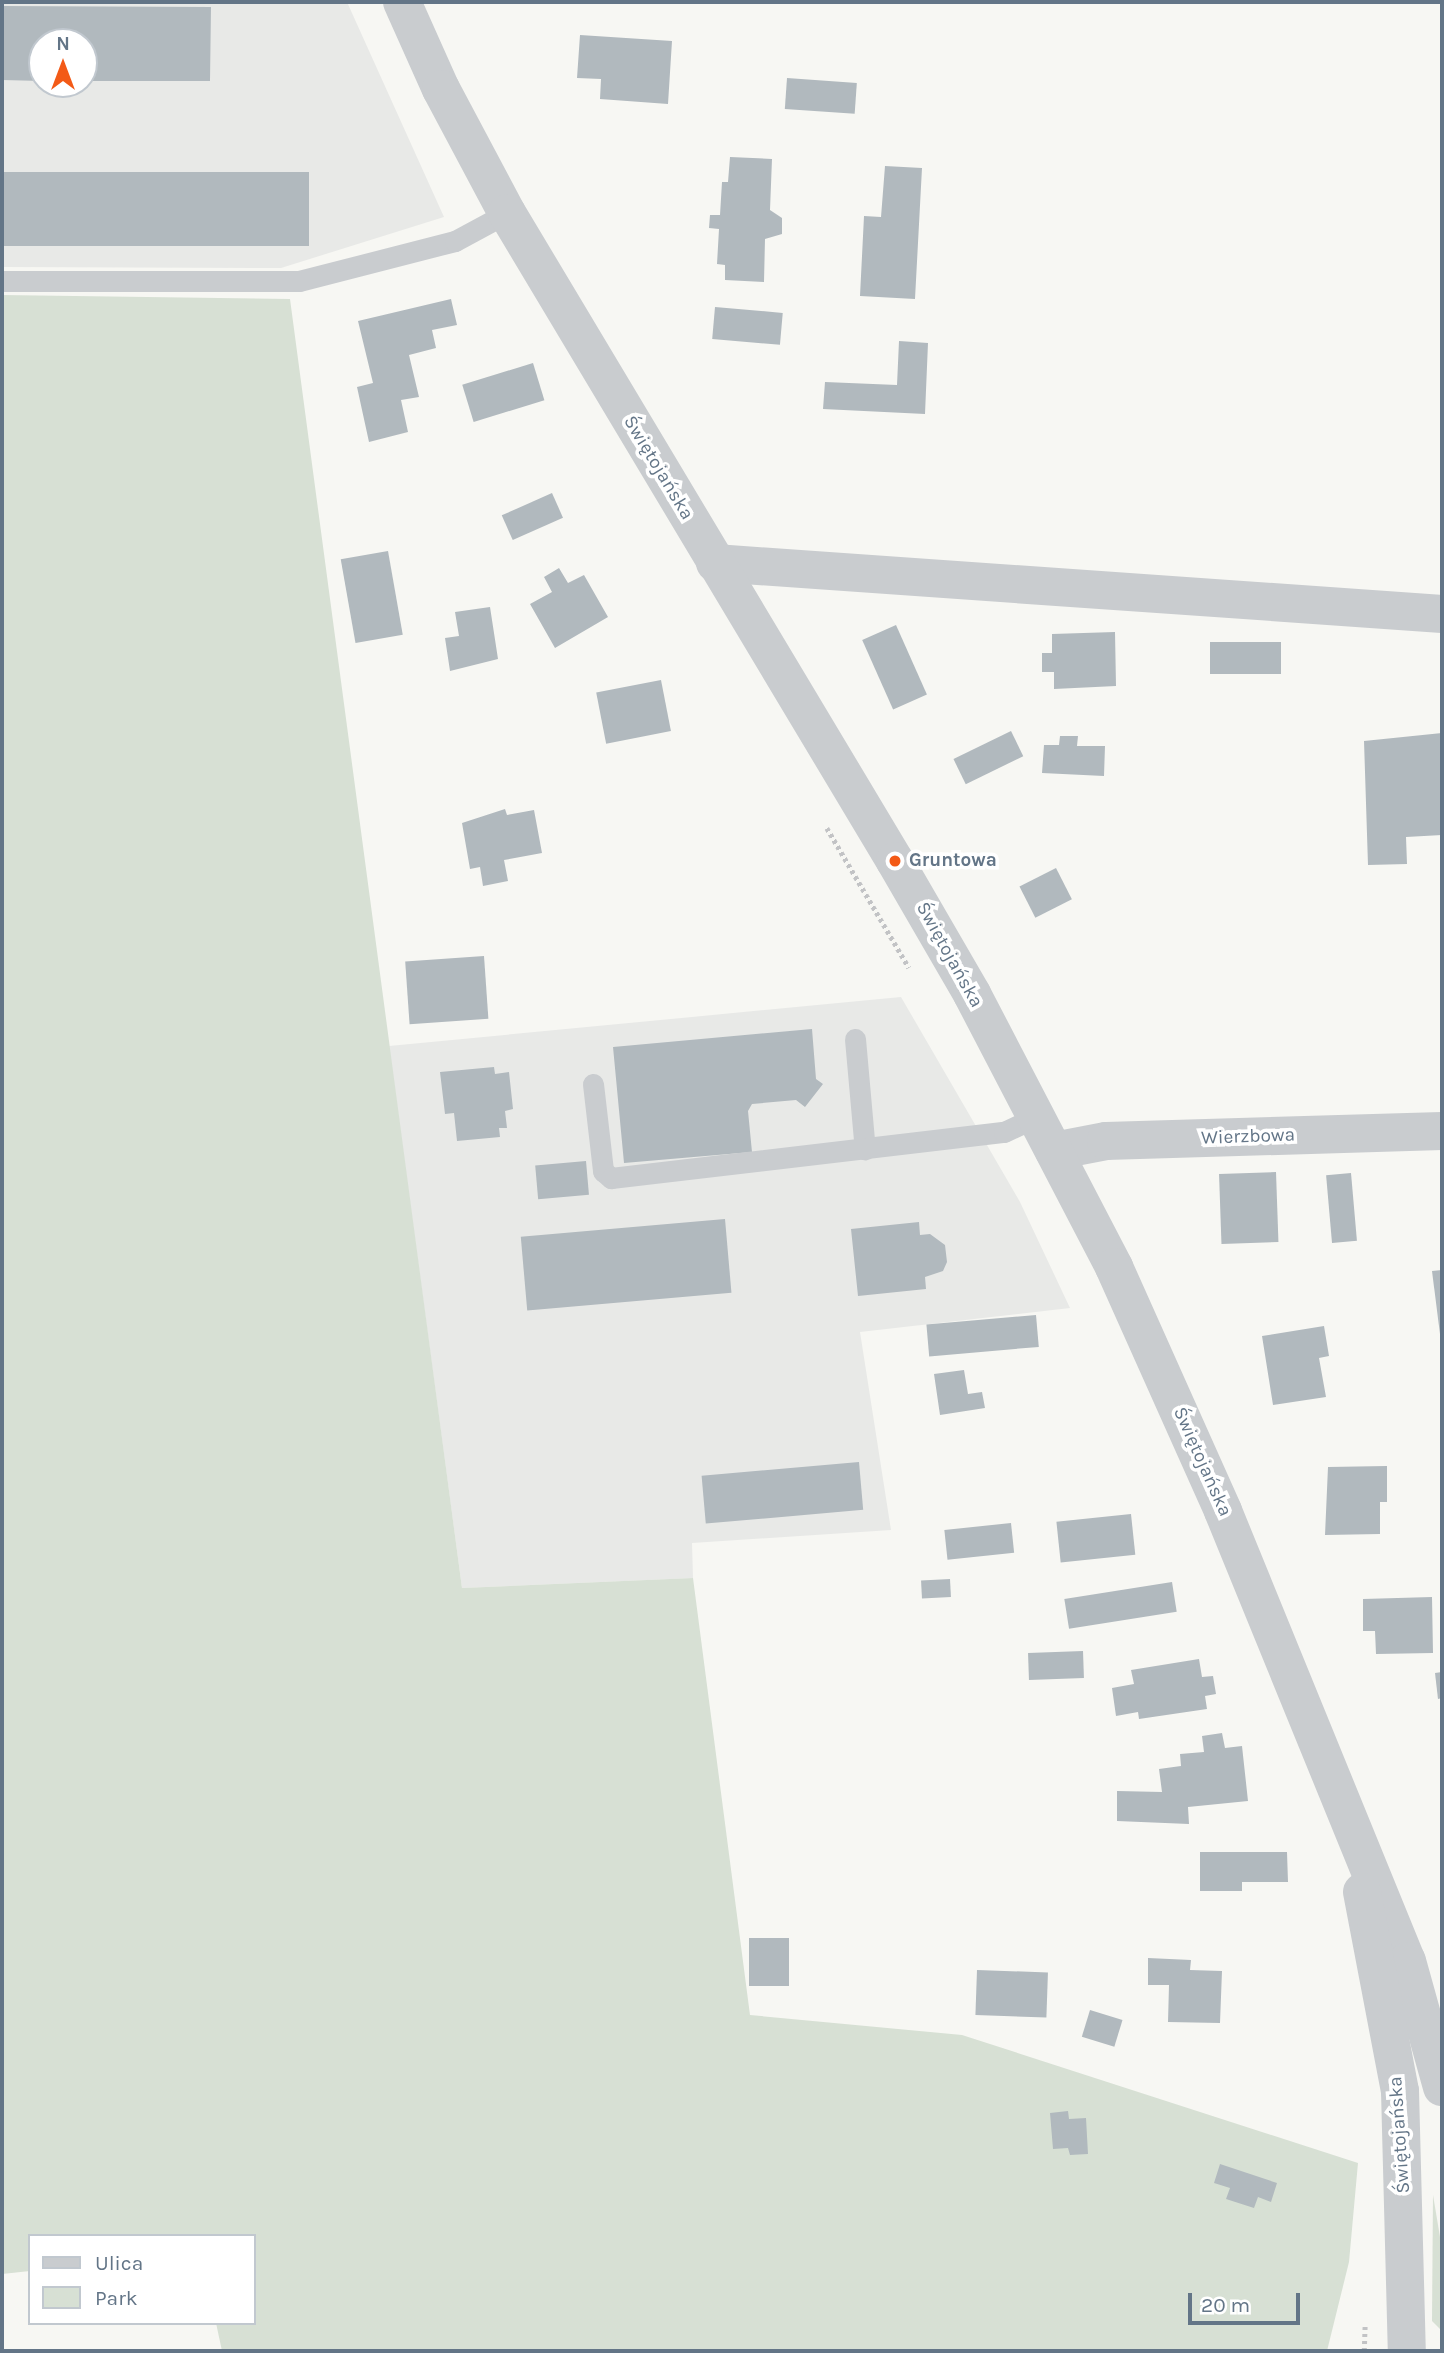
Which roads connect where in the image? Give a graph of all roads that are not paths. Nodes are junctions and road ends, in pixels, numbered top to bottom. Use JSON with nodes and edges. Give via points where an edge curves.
{"nodes":[{"id":1,"x":402,"y":2,"type":"edge"},
{"id":2,"x":507,"y":213,"type":"junction"},
{"id":3,"x":2,"y":281,"type":"edge"},
{"id":4,"x":715,"y":563,"type":"junction"},
{"id":5,"x":1442,"y":614,"type":"edge"},
{"id":6,"x":855,"y":1039,"type":"dead end"},
{"id":7,"x":593,"y":1084,"type":"dead end"},
{"id":8,"x":1036,"y":1117,"type":"junction"},
{"id":9,"x":1442,"y":1131,"type":"edge"},
{"id":10,"x":865,"y":1150,"type":"junction"},
{"id":11,"x":1054,"y":1152,"type":"junction"},
{"id":12,"x":1354,"y":1839,"type":"junction"},
{"id":13,"x":1442,"y":2087,"type":"edge"},
{"id":14,"x":1407,"y":2351,"type":"edge"}],
"edges":[{"from":1,"to":2,"type":"street","name":"Świętojańska"},
{"from":2,"to":3,"type":"lane","via":[[455,241],[299,281]]},
{"from":2,"to":4,"type":"street","name":"Świętojańska"},
{"from":4,"to":5,"type":"street"},
{"from":4,"to":8,"type":"street","name":"Świętojańska","via":[[889,849]]},
{"from":6,"to":10,"type":"lane"},
{"from":7,"to":10,"type":"lane","via":[[603,1171],[611,1178]]},
{"from":8,"to":10,"type":"lane","via":[[1004,1132]]},
{"from":8,"to":11,"type":"street","name":"Świętojańska"},
{"from":9,"to":11,"type":"street","name":"Wierzbowa","via":[[1106,1141]]},
{"from":11,"to":12,"type":"street","name":"Świętojańska","via":[[1114,1267],[1223,1511]]},
{"from":12,"to":13,"type":"street","name":"Świętojańska","via":[[1407,1961]]},
{"from":12,"to":14,"type":"street","name":"Świętojańska","via":[[1374,1970],[1400,2091]]}]}
